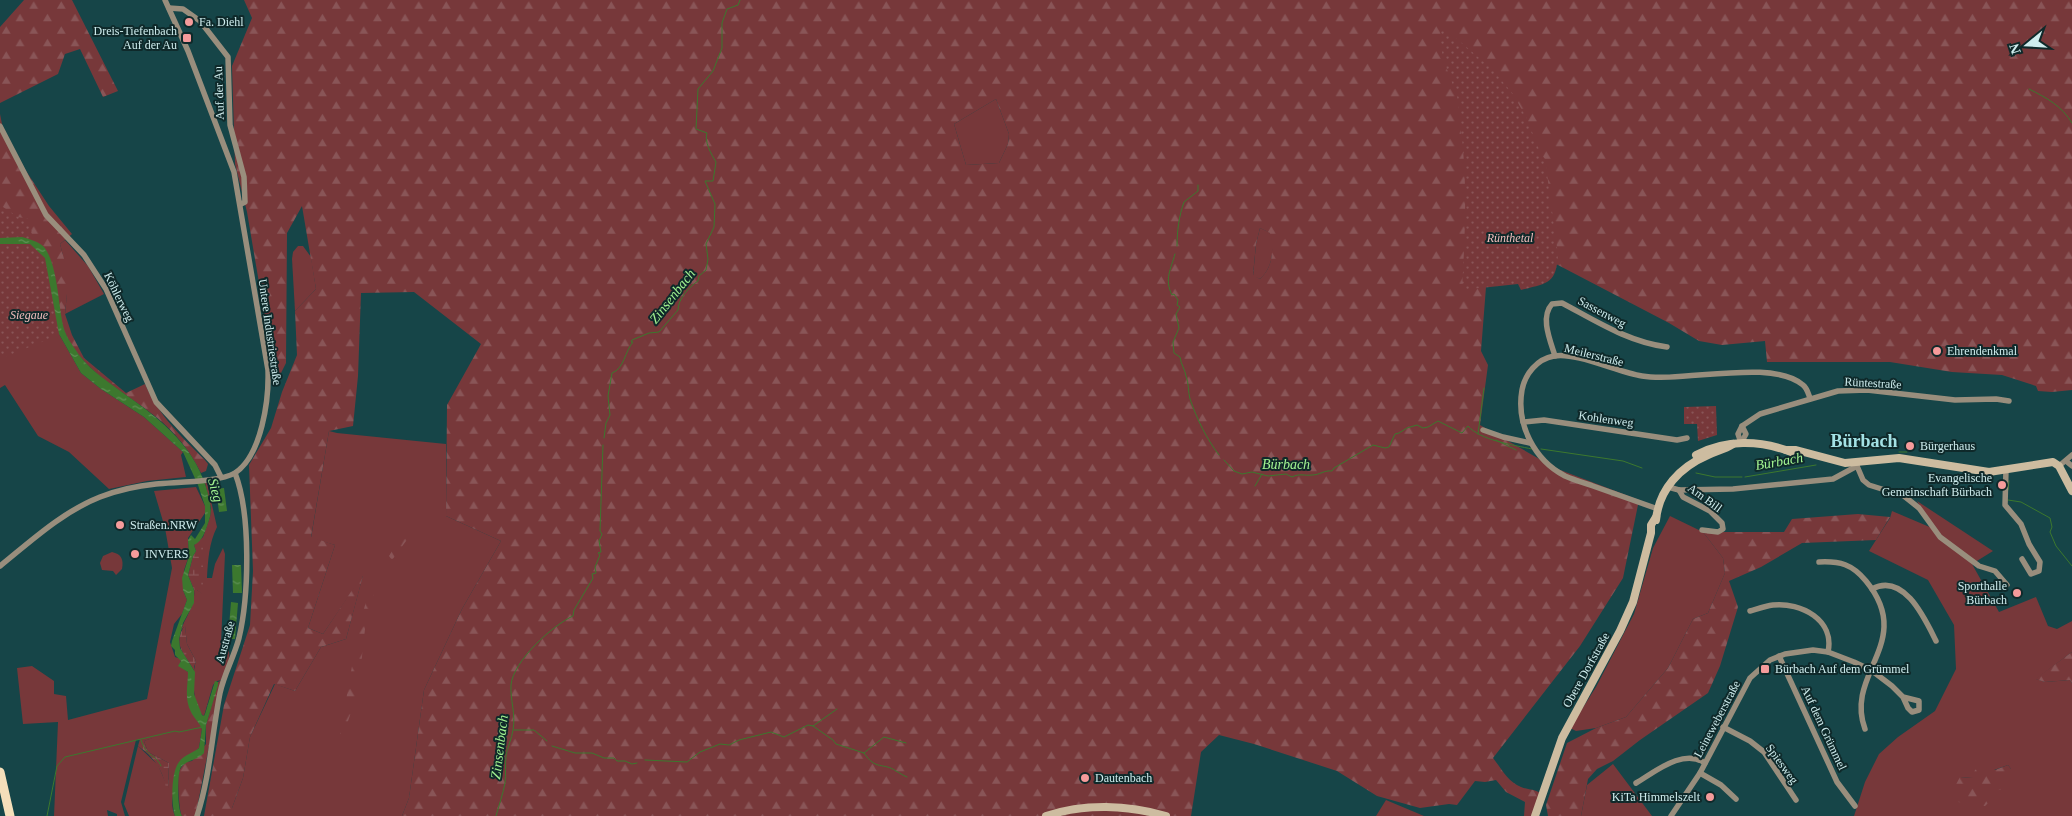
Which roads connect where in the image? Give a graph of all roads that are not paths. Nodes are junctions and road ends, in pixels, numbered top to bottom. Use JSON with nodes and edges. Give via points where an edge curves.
{"nodes":[{"id":1,"x":165,"y":0,"type":"edge"},
{"id":2,"x":169,"y":8,"type":"junction"},
{"id":3,"x":0,"y":126,"type":"edge"},
{"id":4,"x":241,"y":204,"type":"junction"},
{"id":5,"x":1667,"y":347,"type":"dead end"},
{"id":6,"x":1554,"y":356,"type":"junction"},
{"id":7,"x":1810,"y":398,"type":"junction"},
{"id":8,"x":2009,"y":401,"type":"dead end"},
{"id":9,"x":1523,"y":422,"type":"junction"},
{"id":10,"x":1484,"y":430,"type":"dead end"},
{"id":11,"x":1687,"y":438,"type":"dead end"},
{"id":12,"x":1530,"y":443,"type":"junction"},
{"id":13,"x":1741,"y":443,"type":"junction"},
{"id":14,"x":2072,"y":454,"type":"edge"},
{"id":15,"x":1857,"y":463,"type":"junction"},
{"id":16,"x":2062,"y":463,"type":"junction"},
{"id":17,"x":2072,"y":466,"type":"edge"},
{"id":18,"x":2006,"y":470,"type":"junction"},
{"id":19,"x":235,"y":472,"type":"junction"},
{"id":20,"x":221,"y":477,"type":"junction"},
{"id":21,"x":1668,"y":487,"type":"junction"},
{"id":22,"x":1678,"y":490,"type":"junction"},
{"id":23,"x":2072,"y":491,"type":"edge"},
{"id":24,"x":1657,"y":513,"type":"junction"},
{"id":25,"x":1702,"y":530,"type":"dead end"},
{"id":26,"x":2022,"y":559,"type":"dead end"},
{"id":27,"x":1819,"y":562,"type":"dead end"},
{"id":28,"x":0,"y":566,"type":"edge"},
{"id":29,"x":2007,"y":585,"type":"dead end"},
{"id":30,"x":1872,"y":589,"type":"junction"},
{"id":31,"x":1750,"y":611,"type":"dead end"},
{"id":32,"x":1936,"y":641,"type":"dead end"},
{"id":33,"x":1828,"y":652,"type":"junction"},
{"id":34,"x":1779,"y":656,"type":"junction"},
{"id":35,"x":1872,"y":670,"type":"junction"},
{"id":36,"x":1903,"y":698,"type":"dead end"},
{"id":37,"x":1723,"y":727,"type":"junction"},
{"id":38,"x":1865,"y":729,"type":"dead end"},
{"id":39,"x":1705,"y":763,"type":"junction"},
{"id":40,"x":0,"y":772,"type":"edge"},
{"id":41,"x":1700,"y":773,"type":"junction"},
{"id":42,"x":1636,"y":784,"type":"dead end"},
{"id":43,"x":3,"y":792,"type":"edge"},
{"id":44,"x":1736,"y":799,"type":"dead end"},
{"id":45,"x":1796,"y":800,"type":"dead end"},
{"id":46,"x":1854,"y":806,"type":"dead end"},
{"id":47,"x":10,"y":816,"type":"edge"},
{"id":48,"x":197,"y":816,"type":"edge"},
{"id":49,"x":1046,"y":816,"type":"edge"},
{"id":50,"x":1166,"y":816,"type":"edge"},
{"id":51,"x":1534,"y":816,"type":"edge"},
{"id":52,"x":1671,"y":816,"type":"edge"}],
"edges":[{"from":1,"to":2,"type":"street","name":"Untere Industriestraße"},
{"from":2,"to":4,"type":"street","name":"Untere Industriestraße","via":[[224,144]]},
{"from":2,"to":4,"type":"street","name":"Auf der Au","via":[[183,9],[200,21],[228,57],[230,125],[245,188],[245,202]]},
{"from":3,"to":20,"type":"street","name":"Köhlerweg","via":[[46,215],[84,255],[106,289],[156,402],[212,462]]},
{"from":4,"to":19,"type":"street","name":"Untere Industriestraße","via":[[269,388],[259,436]]},
{"from":5,"to":6,"type":"street","name":"Sassenweg","via":[[1624,336],[1562,302],[1556,302],[1547,312],[1546,323]]},
{"from":6,"to":7,"type":"street","name":"Meilerstraße","via":[[1657,378],[1739,372],[1779,375],[1803,384]]},
{"from":6,"to":9,"type":"street","name":"Meilerstraße","via":[[1534,366],[1526,378],[1521,403]]},
{"from":7,"to":8,"type":"street","name":"Rüntestraße","via":[[1838,391],[1867,390],[1955,400]]},
{"from":7,"to":13,"type":"street","name":"Rüntestraße","via":[[1760,414],[1742,426],[1738,434]]},
{"from":9,"to":11,"type":"street","name":"Kohlenweg","via":[[1544,420],[1677,440]]},
{"from":9,"to":12,"type":"street","name":"Meilerstraße"},
{"from":10,"to":12,"type":"street"},
{"from":12,"to":24,"type":"street","name":"Meilerstraße","via":[[1546,462],[1565,476]]},
{"from":13,"to":15,"type":"street","name":"Obere Dorfstraße","via":[[1756,442]]},
{"from":13,"to":21,"type":"street","name":"Obere Dorfstraße","via":[[1707,449],[1691,458]]},
{"from":14,"to":16,"type":"street"},
{"from":15,"to":18,"type":"street","name":"Obere Dorfstraße","via":[[1910,459],[1984,472]]},
{"from":15,"to":22,"type":"street","name":"Obere Dorfstraße","via":[[1833,479],[1733,489]]},
{"from":15,"to":29,"type":"street","via":[[1863,480],[1869,485],[1904,496],[1919,508],[1940,537],[1979,566],[1995,570]]},
{"from":16,"to":17,"type":"street"},
{"from":16,"to":18,"type":"street","name":"Obere Dorfstraße","via":[[2045,462]]},
{"from":16,"to":23,"type":"street"},
{"from":18,"to":26,"type":"street","via":[[2004,505],[2021,524],[2040,562],[2039,571],[2031,574]]},
{"from":19,"to":20,"type":"street"},
{"from":19,"to":48,"type":"street","name":"Austraße","via":[[244,508],[246,598],[238,641],[221,690]]},
{"from":20,"to":28,"type":"street","via":[[130,488],[89,502],[63,516]]},
{"from":21,"to":22,"type":"street","name":"Obere Dorfstraße"},
{"from":21,"to":24,"type":"street","name":"Obere Dorfstraße"},
{"from":22,"to":25,"type":"street","name":"Am Bill","via":[[1683,497],[1710,511],[1722,523],[1723,529],[1718,532]]},
{"from":24,"to":51,"type":"street","name":"Obere Dorfstraße","via":[[1634,602],[1562,738]]},
{"from":27,"to":30,"type":"street","via":[[1842,563],[1862,576]]},
{"from":30,"to":32,"type":"street","via":[[1879,585],[1890,586],[1908,596]]},
{"from":30,"to":35,"type":"street","via":[[1882,613],[1884,636]]},
{"from":31,"to":33,"type":"street","via":[[1772,605],[1806,610],[1827,630]]},
{"from":33,"to":34,"type":"street","name":"Leineweberstraße","via":[[1797,651]]},
{"from":33,"to":35,"type":"street","name":"Leineweberstraße"},
{"from":34,"to":37,"type":"street","name":"Leineweberstraße","via":[[1750,678]]},
{"from":34,"to":46,"type":"street","name":"Auf dem Grümmel","via":[[1837,782]]},
{"from":35,"to":36,"type":"street","name":"Leineweberstraße"},
{"from":35,"to":38,"type":"street","via":[[1861,696],[1861,718]]},
{"from":37,"to":39,"type":"street","name":"Leineweberstraße"},
{"from":37,"to":45,"type":"street","name":"Spiesweg","via":[[1764,752]]},
{"from":39,"to":41,"type":"street","name":"Leineweberstraße"},
{"from":39,"to":42,"type":"street","via":[[1699,759],[1678,760]]},
{"from":40,"to":43,"type":"main road"},
{"from":41,"to":44,"type":"street","via":[[1721,784]]},
{"from":41,"to":52,"type":"street","name":"Leineweberstraße"},
{"from":43,"to":47,"type":"main road"},
{"from":49,"to":50,"type":"street","via":[[1081,808],[1135,809]]}]}
